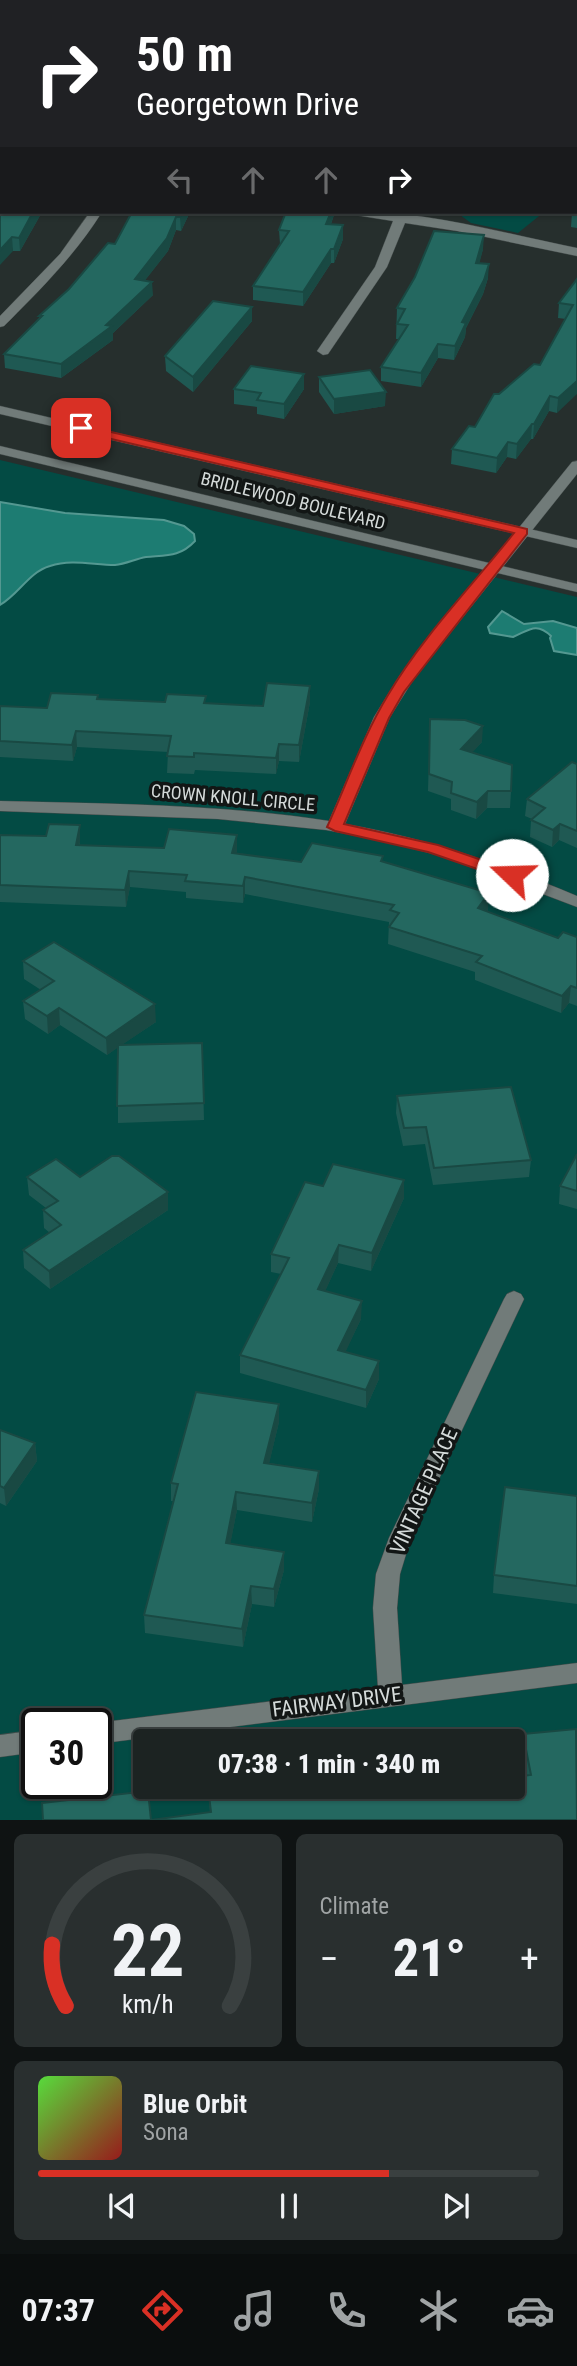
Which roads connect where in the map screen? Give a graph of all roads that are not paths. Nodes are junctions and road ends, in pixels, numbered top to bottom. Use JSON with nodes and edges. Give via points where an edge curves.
{"nodes":[{"id":1,"x":95,"y":214,"type":"edge"},
{"id":2,"x":373,"y":214,"type":"edge"},
{"id":3,"x":401,"y":217,"type":"junction"},
{"id":4,"x":577,"y":252,"type":"edge"},
{"id":5,"x":0,"y":323,"type":"edge"},
{"id":6,"x":323,"y":351,"type":"dead end"},
{"id":7,"x":0,"y":410,"type":"edge"},
{"id":8,"x":0,"y":450,"type":"edge"},
{"id":9,"x":577,"y":465,"type":"edge"},
{"id":10,"x":522,"y":531,"type":"junction"},
{"id":11,"x":577,"y":544,"type":"edge"},
{"id":12,"x":492,"y":569,"type":"junction"},
{"id":13,"x":577,"y":589,"type":"edge"},
{"id":14,"x":0,"y":806,"type":"edge"},
{"id":15,"x":335,"y":827,"type":"junction"},
{"id":16,"x":577,"y":902,"type":"edge"},
{"id":17,"x":514,"y":1299,"type":"dead end"},
{"id":18,"x":577,"y":1673,"type":"edge"},
{"id":19,"x":391,"y":1695,"type":"junction"},
{"id":20,"x":112,"y":1732,"type":"edge"},
{"id":21,"x":21,"y":1743,"type":"edge"},
{"id":22,"x":0,"y":1746,"type":"edge"}],
"edges":[{"from":1,"to":5,"type":"street","via":[[53,269]]},
{"from":2,"to":3,"type":"street"},
{"from":3,"to":4,"type":"street"},
{"from":3,"to":6,"type":"street","via":[[381,267]]},
{"from":7,"to":10,"type":"street","name":"BRIDLEWOOD BOULEVARD"},
{"from":8,"to":12,"type":"street","name":"BRIDLEWOOD BOULEVARD"},
{"from":9,"to":10,"type":"street"},
{"from":10,"to":11,"type":"street","name":"BRIDLEWOOD BOULEVARD"},
{"from":10,"to":12,"type":"street"},
{"from":12,"to":13,"type":"street","name":"BRIDLEWOOD BOULEVARD"},
{"from":12,"to":15,"type":"street","via":[[396,692]]},
{"from":14,"to":15,"type":"street","name":"CROWN KNOLL CIRCLE","via":[[219,813]]},
{"from":15,"to":16,"type":"street","name":"CROWN KNOLL CIRCLE","via":[[476,861]]},
{"from":17,"to":19,"type":"street","name":"VINTAGE PLACE","via":[[400,1538],[388,1574],[385,1608]]},
{"from":18,"to":19,"type":"street","name":"FAIRWAY DRIVE"},
{"from":19,"to":20,"type":"street","name":"FAIRWAY DRIVE"},
{"from":21,"to":22,"type":"street"}]}
